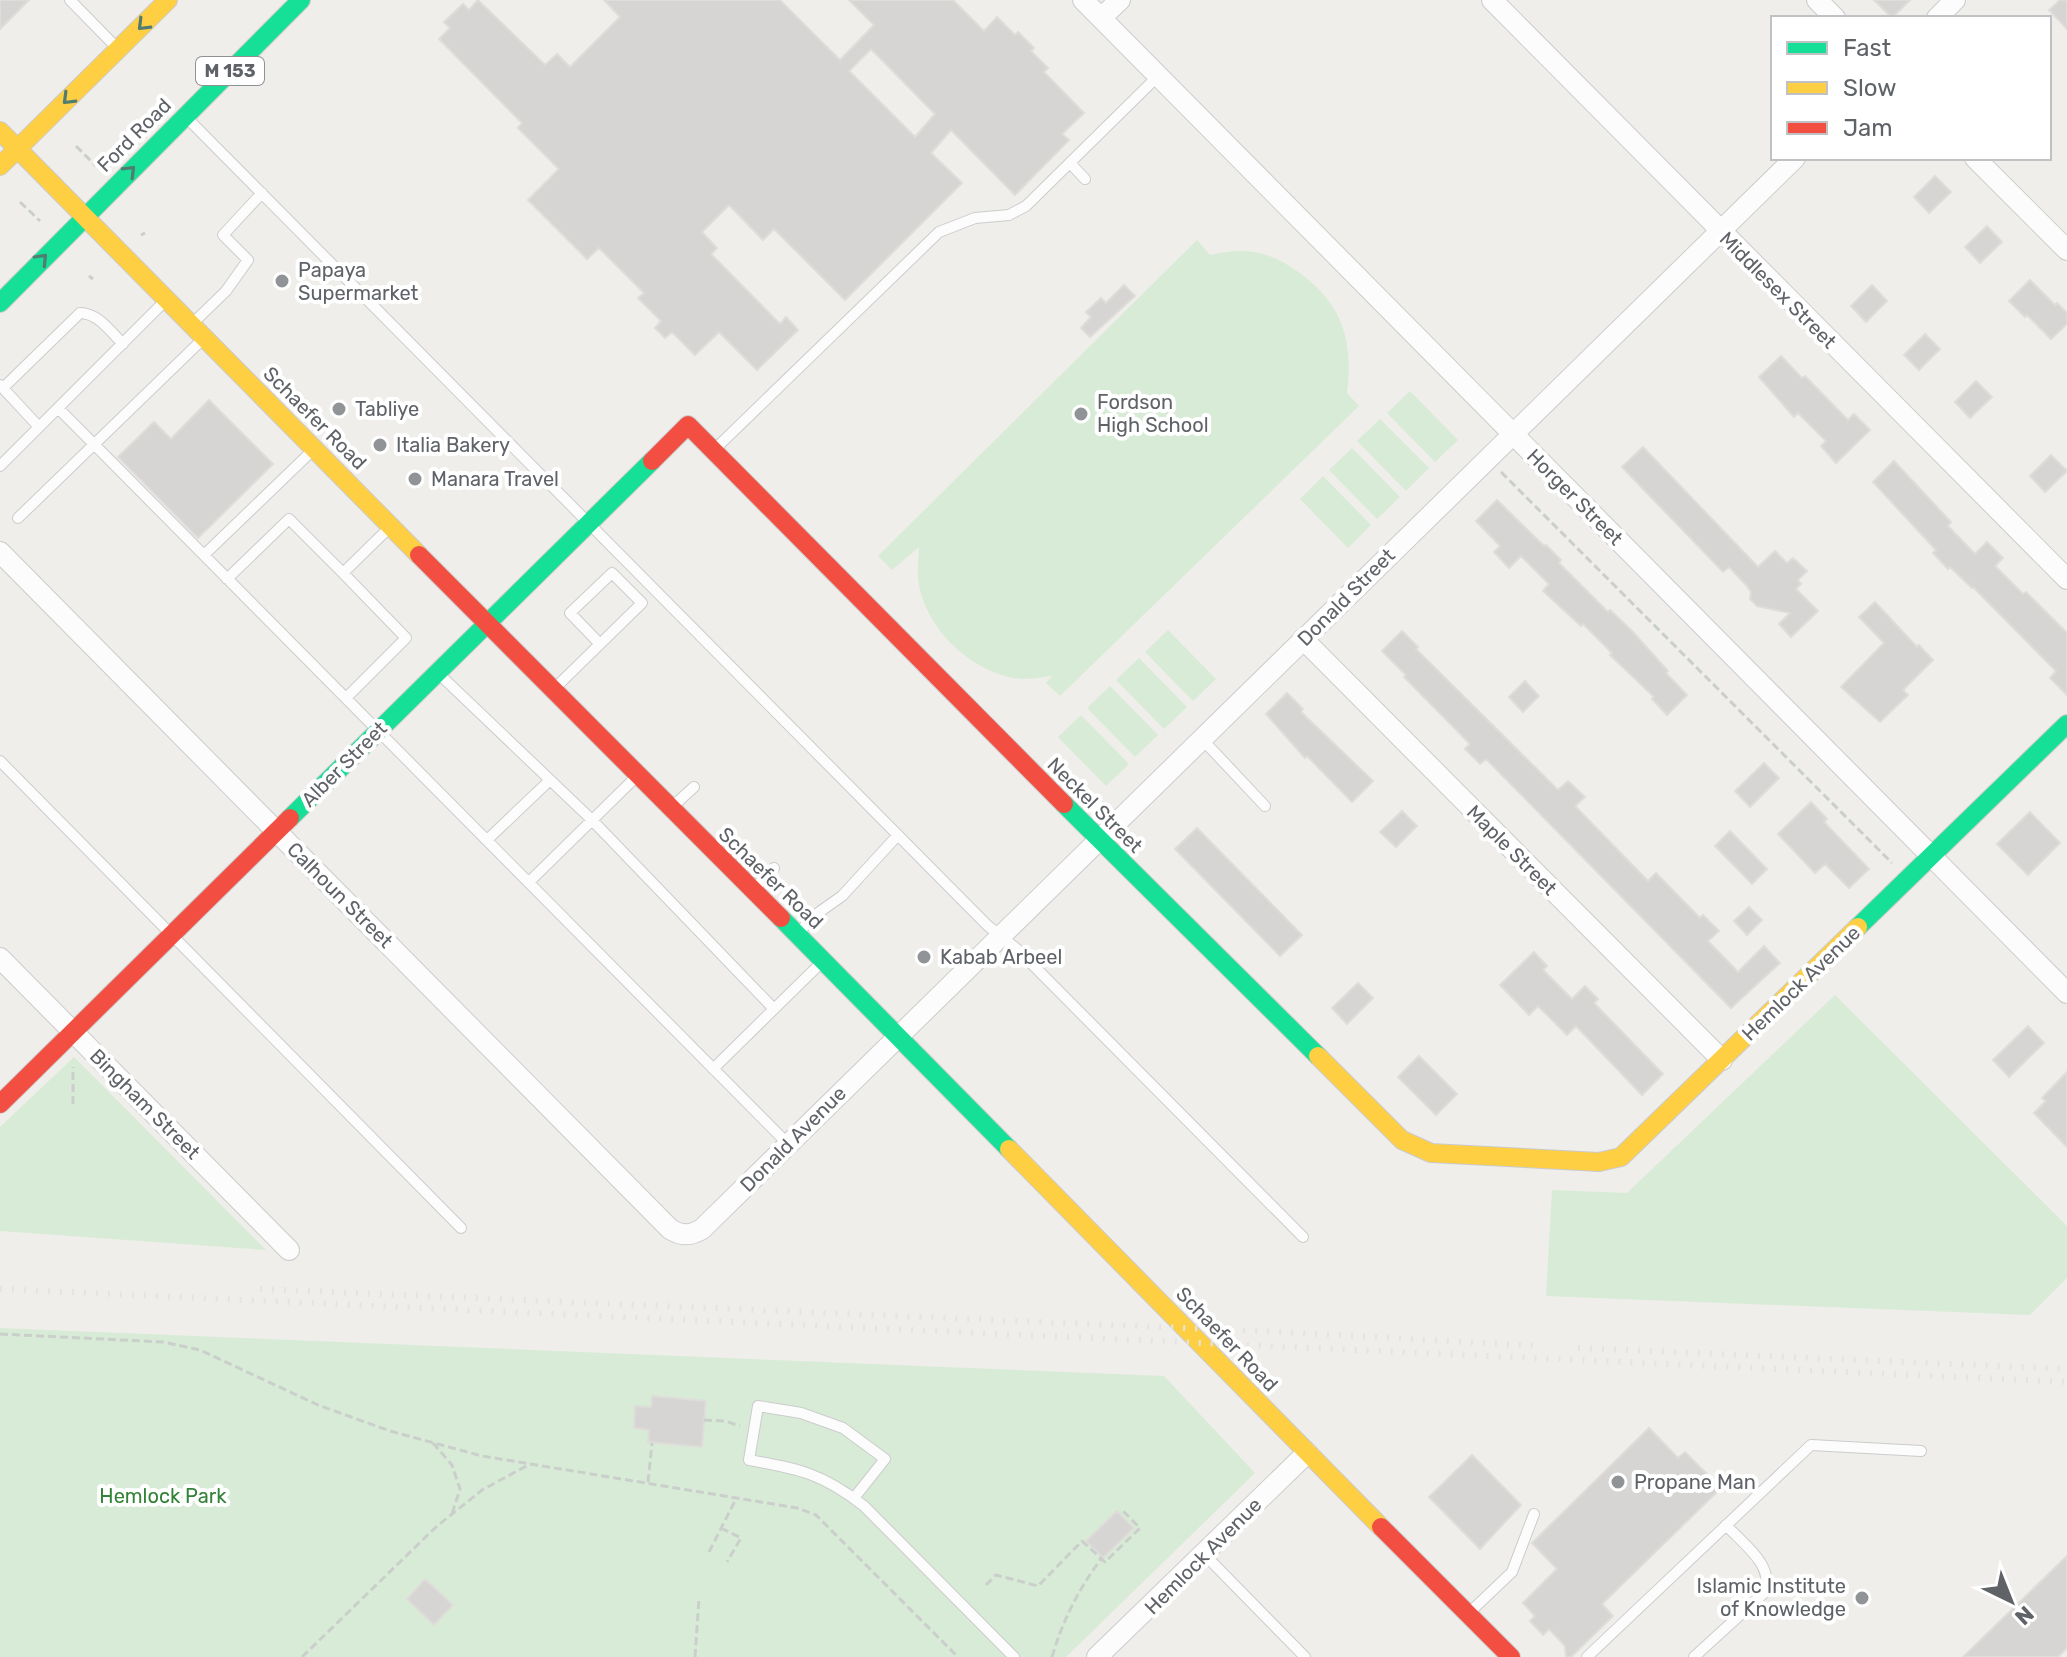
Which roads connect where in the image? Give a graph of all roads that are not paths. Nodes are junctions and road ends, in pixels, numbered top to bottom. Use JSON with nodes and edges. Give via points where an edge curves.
{"nodes":[{"id":1,"x":70,"y":0,"type":"edge"},
{"id":2,"x":168,"y":0,"type":"edge"},
{"id":3,"x":301,"y":0,"type":"edge"},
{"id":4,"x":1083,"y":0,"type":"edge"},
{"id":5,"x":1120,"y":0,"type":"edge"},
{"id":6,"x":1492,"y":0,"type":"edge"},
{"id":7,"x":1817,"y":0,"type":"edge"},
{"id":8,"x":1955,"y":0,"type":"edge"},
{"id":9,"x":1833,"y":16,"type":"edge"},
{"id":10,"x":1939,"y":16,"type":"edge"},
{"id":11,"x":1101,"y":18,"type":"junction"},
{"id":12,"x":118,"y":49,"type":"junction"},
{"id":13,"x":1158,"y":76,"type":"junction"},
{"id":14,"x":185,"y":116,"type":"junction"},
{"id":15,"x":0,"y":131,"type":"edge"},
{"id":16,"x":17,"y":149,"type":"junction"},
{"id":17,"x":1793,"y":160,"type":"edge"},
{"id":18,"x":1977,"y":160,"type":"edge"},
{"id":19,"x":1070,"y":163,"type":"junction"},
{"id":20,"x":0,"y":166,"type":"edge"},
{"id":21,"x":1085,"y":179,"type":"dead end"},
{"id":22,"x":262,"y":193,"type":"junction"},
{"id":23,"x":84,"y":216,"type":"junction"},
{"id":24,"x":1720,"y":232,"type":"junction"},
{"id":25,"x":2067,"y":250,"type":"edge"},
{"id":26,"x":167,"y":300,"type":"junction"},
{"id":27,"x":0,"y":303,"type":"edge"},
{"id":28,"x":198,"y":331,"type":"junction"},
{"id":29,"x":123,"y":344,"type":"junction"},
{"id":30,"x":2,"y":386,"type":"edge"},
{"id":31,"x":58,"y":408,"type":"junction"},
{"id":32,"x":688,"y":425,"type":"joint"},
{"id":33,"x":39,"y":427,"type":"junction"},
{"id":34,"x":1512,"y":434,"type":"junction"},
{"id":35,"x":94,"y":444,"type":"junction"},
{"id":36,"x":315,"y":449,"type":"junction"},
{"id":37,"x":713,"y":451,"type":"junction"},
{"id":38,"x":0,"y":466,"type":"edge"},
{"id":39,"x":18,"y":518,"type":"dead end"},
{"id":40,"x":590,"y":522,"type":"junction"},
{"id":41,"x":391,"y":526,"type":"junction"},
{"id":42,"x":0,"y":552,"type":"edge"},
{"id":43,"x":204,"y":555,"type":"junction"},
{"id":44,"x":343,"y":573,"type":"junction"},
{"id":45,"x":227,"y":579,"type":"junction"},
{"id":46,"x":2067,"y":579,"type":"edge"},
{"id":47,"x":487,"y":622,"type":"junction"},
{"id":48,"x":1303,"y":639,"type":"junction"},
{"id":49,"x":600,"y":644,"type":"junction"},
{"id":50,"x":437,"y":672,"type":"junction"},
{"id":51,"x":553,"y":690,"type":"junction"},
{"id":52,"x":346,"y":698,"type":"junction"},
{"id":53,"x":2067,"y":724,"type":"edge"},
{"id":54,"x":378,"y":730,"type":"junction"},
{"id":55,"x":1202,"y":739,"type":"junction"},
{"id":56,"x":0,"y":761,"type":"edge"},
{"id":57,"x":638,"y":776,"type":"junction"},
{"id":58,"x":550,"y":780,"type":"junction"},
{"id":59,"x":694,"y":787,"type":"dead end"},
{"id":60,"x":1265,"y":806,"type":"dead end"},
{"id":61,"x":670,"y":809,"type":"junction"},
{"id":62,"x":591,"y":819,"type":"junction"},
{"id":63,"x":277,"y":831,"type":"junction"},
{"id":64,"x":898,"y":835,"type":"junction"},
{"id":65,"x":487,"y":840,"type":"junction"},
{"id":66,"x":1099,"y":840,"type":"junction"},
{"id":67,"x":1931,"y":857,"type":"junction"},
{"id":68,"x":774,"y":868,"type":"dead end"},
{"id":69,"x":529,"y":882,"type":"junction"},
{"id":70,"x":751,"y":891,"type":"junction"},
{"id":71,"x":172,"y":934,"type":"junction"},
{"id":72,"x":797,"y":934,"type":"junction"},
{"id":73,"x":1000,"y":936,"type":"junction"},
{"id":74,"x":0,"y":958,"type":"edge"},
{"id":75,"x":824,"y":960,"type":"junction"},
{"id":76,"x":2067,"y":993,"type":"edge"},
{"id":77,"x":774,"y":1009,"type":"junction"},
{"id":78,"x":73,"y":1032,"type":"junction"},
{"id":79,"x":897,"y":1036,"type":"junction"},
{"id":80,"x":1722,"y":1060,"type":"junction"},
{"id":81,"x":713,"y":1069,"type":"junction"},
{"id":82,"x":0,"y":1104,"type":"edge"},
{"id":83,"x":788,"y":1144,"type":"junction"},
{"id":84,"x":1501,"y":1157,"type":"joint"},
{"id":85,"x":461,"y":1228,"type":"dead end"},
{"id":86,"x":683,"y":1235,"type":"joint"},
{"id":87,"x":1303,"y":1237,"type":"dead end"},
{"id":88,"x":289,"y":1250,"type":"dead end"},
{"id":89,"x":1921,"y":1451,"type":"dead end"},
{"id":90,"x":1307,"y":1453,"type":"junction"},
{"id":91,"x":854,"y":1498,"type":"junction"},
{"id":92,"x":1534,"y":1514,"type":"dead end"},
{"id":93,"x":1726,"y":1525,"type":"junction"},
{"id":94,"x":1204,"y":1554,"type":"junction"},
{"id":95,"x":1469,"y":1614,"type":"junction"},
{"id":96,"x":1014,"y":1657,"type":"edge"},
{"id":97,"x":1098,"y":1657,"type":"edge"},
{"id":98,"x":1305,"y":1657,"type":"edge"},
{"id":99,"x":1511,"y":1657,"type":"edge"},
{"id":100,"x":1587,"y":1657,"type":"edge"},
{"id":101,"x":1694,"y":1657,"type":"edge"}],
"edges":[{"from":1,"to":12,"type":"lane"},
{"from":2,"to":12,"type":"main road","one_way":true},
{"from":3,"to":14,"type":"main road","name":"Ford Road","number":"M 153"},
{"from":4,"to":11,"type":"street","name":"Horger Street"},
{"from":5,"to":11,"type":"street"},
{"from":6,"to":24,"type":"street","name":"Middlesex Street"},
{"from":7,"to":9,"type":"street"},
{"from":8,"to":10,"type":"street"},
{"from":11,"to":13,"type":"street","name":"Horger Street"},
{"from":12,"to":16,"type":"main road","one_way":true},
{"from":13,"to":19,"type":"lane"},
{"from":13,"to":34,"type":"street","name":"Horger Street"},
{"from":14,"to":22,"type":"lane"},
{"from":23,"to":14,"type":"main road","name":"Ford Road","number":"M 153","one_way":true},
{"from":15,"to":16,"type":"main road","name":"Schaefer Road"},
{"from":16,"to":20,"type":"main road"},
{"from":16,"to":23,"type":"main road","name":"Schaefer Road"},
{"from":17,"to":24,"type":"street","name":"Donald Street"},
{"from":18,"to":25,"type":"street"},
{"from":19,"to":21,"type":"lane"},
{"from":19,"to":37,"type":"lane","via":[[1026,206],[1009,215],[975,218],[939,232]]},
{"from":22,"to":28,"type":"lane","via":[[223,235],[248,260]]},
{"from":22,"to":40,"type":"lane"},
{"from":23,"to":26,"type":"main road","name":"Schaefer Road"},
{"from":27,"to":23,"type":"main road","name":"Ford Road","number":"M 153","one_way":true},
{"from":24,"to":34,"type":"street","name":"Donald Street"},
{"from":24,"to":46,"type":"street","name":"Middlesex Street"},
{"from":26,"to":28,"type":"main road","name":"Schaefer Road"},
{"from":26,"to":29,"type":"lane"},
{"from":28,"to":35,"type":"lane"},
{"from":28,"to":36,"type":"main road","name":"Schaefer Road"},
{"from":29,"to":30,"type":"lane","via":[[96,317],[80,313]]},
{"from":29,"to":31,"type":"lane"},
{"from":30,"to":33,"type":"lane"},
{"from":31,"to":33,"type":"lane"},
{"from":31,"to":35,"type":"lane"},
{"from":32,"to":37,"type":"main road","name":"Neckel Street"},
{"from":32,"to":40,"type":"main road","name":"Alber Street"},
{"from":33,"to":38,"type":"lane"},
{"from":34,"to":48,"type":"street","name":"Donald Street"},
{"from":34,"to":67,"type":"street","name":"Horger Street"},
{"from":35,"to":39,"type":"lane"},
{"from":35,"to":43,"type":"lane"},
{"from":36,"to":41,"type":"main road","name":"Schaefer Road"},
{"from":36,"to":43,"type":"lane"},
{"from":37,"to":66,"type":"main road","name":"Neckel Street"},
{"from":40,"to":47,"type":"main road","name":"Alber Street"},
{"from":40,"to":64,"type":"lane"},
{"from":41,"to":44,"type":"lane"},
{"from":41,"to":47,"type":"main road","name":"Schaefer Road"},
{"from":42,"to":63,"type":"street","name":"Calhoun Street"},
{"from":43,"to":45,"type":"lane"},
{"from":44,"to":45,"type":"lane","via":[[289,519]]},
{"from":44,"to":52,"type":"lane","via":[[406,638]]},
{"from":45,"to":52,"type":"lane"},
{"from":47,"to":50,"type":"main road","name":"Alber Street"},
{"from":47,"to":51,"type":"main road","name":"Schaefer Road"},
{"from":48,"to":55,"type":"street","name":"Donald Street"},
{"from":48,"to":80,"type":"street","name":"Maple Street"},
{"from":49,"to":49,"type":"lane","via":[[642,603],[612,573],[570,613]]},
{"from":49,"to":51,"type":"lane"},
{"from":50,"to":54,"type":"main road","name":"Alber Street"},
{"from":50,"to":58,"type":"lane"},
{"from":51,"to":57,"type":"main road","name":"Schaefer Road"},
{"from":52,"to":54,"type":"lane"},
{"from":53,"to":67,"type":"main road","name":"Hemlock Avenue"},
{"from":54,"to":63,"type":"main road","name":"Alber Street"},
{"from":54,"to":65,"type":"lane"},
{"from":55,"to":60,"type":"lane"},
{"from":55,"to":66,"type":"street","name":"Donald Street"},
{"from":56,"to":71,"type":"lane"},
{"from":57,"to":61,"type":"main road","name":"Schaefer Road"},
{"from":57,"to":62,"type":"lane"},
{"from":58,"to":62,"type":"lane"},
{"from":58,"to":65,"type":"lane"},
{"from":59,"to":61,"type":"lane"},
{"from":61,"to":70,"type":"main road","name":"Schaefer Road"},
{"from":62,"to":69,"type":"lane"},
{"from":62,"to":77,"type":"lane"},
{"from":63,"to":71,"type":"main road","name":"Alber Street"},
{"from":63,"to":86,"type":"street","name":"Calhoun Street","via":[[670,1229]]},
{"from":64,"to":72,"type":"lane","via":[[842,896]]},
{"from":64,"to":73,"type":"lane"},
{"from":65,"to":69,"type":"lane"},
{"from":66,"to":73,"type":"street","name":"Donald Street"},
{"from":66,"to":84,"type":"main road","name":"Neckel Street","via":[[1402,1140],[1431,1153]]},
{"from":67,"to":76,"type":"street","name":"Horger Street"},
{"from":67,"to":80,"type":"main road","name":"Hemlock Avenue"},
{"from":68,"to":70,"type":"lane"},
{"from":69,"to":81,"type":"lane"},
{"from":70,"to":72,"type":"main road","name":"Schaefer Road"},
{"from":71,"to":78,"type":"main road","name":"Alber Street"},
{"from":71,"to":85,"type":"lane"},
{"from":72,"to":75,"type":"main road","name":"Schaefer Road"},
{"from":73,"to":79,"type":"street","name":"Donald Street"},
{"from":73,"to":87,"type":"lane"},
{"from":74,"to":78,"type":"street","name":"Bingham Street"},
{"from":75,"to":77,"type":"lane"},
{"from":75,"to":79,"type":"main road","name":"Schaefer Road"},
{"from":77,"to":81,"type":"lane"},
{"from":78,"to":82,"type":"main road","name":"Alber Street"},
{"from":78,"to":88,"type":"street","name":"Bingham Street"},
{"from":79,"to":83,"type":"street","name":"Donald Avenue"},
{"from":79,"to":90,"type":"main road","name":"Schaefer Road"},
{"from":80,"to":84,"type":"main road","name":"Hemlock Avenue","via":[[1621,1157],[1599,1162]]},
{"from":81,"to":83,"type":"lane"},
{"from":83,"to":86,"type":"street","name":"Donald Avenue","via":[[702,1229]]},
{"from":89,"to":93,"type":"lane","via":[[1811,1445]]},
{"from":90,"to":94,"type":"street","name":"Hemlock Avenue"},
{"from":90,"to":95,"type":"main road","name":"Schaefer Road"},
{"from":91,"to":91,"type":"lane","via":[[803,1470],[749,1460],[758,1406],[843,1428],[885,1459]]},
{"from":91,"to":96,"type":"lane"},
{"from":92,"to":95,"type":"lane","via":[[1512,1572]]},
{"from":93,"to":100,"type":"lane"},
{"from":93,"to":101,"type":"lane","via":[[1763,1565],[1768,1585]]},
{"from":94,"to":97,"type":"street","name":"Hemlock Avenue"},
{"from":94,"to":98,"type":"lane"},
{"from":95,"to":99,"type":"main road","name":"Schaefer Road"}]}
